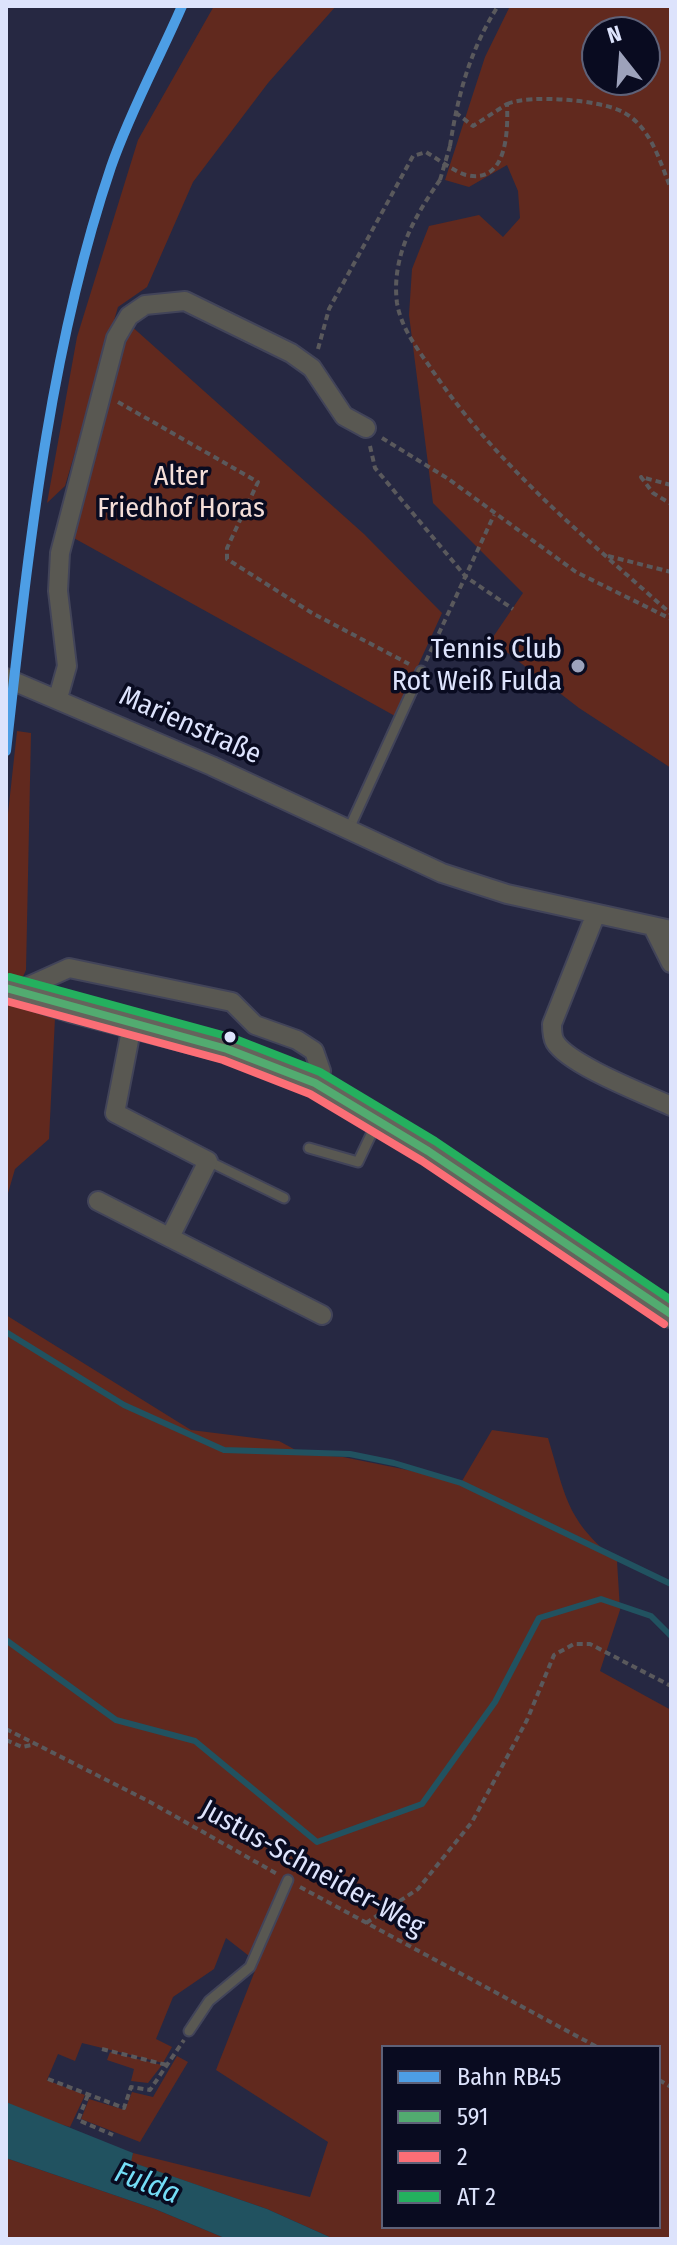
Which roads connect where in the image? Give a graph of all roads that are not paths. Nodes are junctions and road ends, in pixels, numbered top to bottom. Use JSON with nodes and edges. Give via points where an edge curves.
{"nodes":[{"id":1,"x":366,"y":428,"type":"road end"},
{"id":2,"x":421,"y":671,"type":"road end"},
{"id":3,"x":6,"y":678,"type":"edge"},
{"id":4,"x":58,"y":698,"type":"junction"},
{"id":5,"x":348,"y":831,"type":"junction"},
{"id":6,"x":595,"y":916,"type":"junction"},
{"id":7,"x":662,"y":930,"type":"edge"},
{"id":8,"x":671,"y":963,"type":"edge"},
{"id":9,"x":12,"y":990,"type":"edge"},
{"id":10,"x":132,"y":1025,"type":"junction"},
{"id":11,"x":315,"y":1083,"type":"junction"},
{"id":12,"x":671,"y":1106,"type":"edge"},
{"id":13,"x":379,"y":1119,"type":"junction"},
{"id":14,"x":309,"y":1148,"type":"dead end"},
{"id":15,"x":208,"y":1161,"type":"junction"},
{"id":16,"x":284,"y":1198,"type":"dead end"},
{"id":17,"x":98,"y":1201,"type":"dead end"},
{"id":18,"x":170,"y":1237,"type":"junction"},
{"id":19,"x":671,"y":1314,"type":"edge"},
{"id":20,"x":322,"y":1315,"type":"dead end"},
{"id":21,"x":288,"y":1880,"type":"road end"},
{"id":22,"x":189,"y":2031,"type":"road end"}],
"edges":[{"from":1,"to":4,"type":"street","via":[[344,416],[312,368],[271,340],[212,311],[170,301],[145,305],[129,316],[116,338],[60,553],[58,591],[67,666]]},
{"from":2,"to":5,"type":"lane"},
{"from":3,"to":4,"type":"street","name":"Marienstraße"},
{"from":4,"to":5,"type":"street","name":"Marienstraße"},
{"from":5,"to":6,"type":"street","name":"Marienstraße","via":[[442,873]]},
{"from":6,"to":7,"type":"street","name":"Marienstraße"},
{"from":6,"to":12,"type":"street","via":[[552,1024],[553,1040],[604,1076]]},
{"from":7,"to":8,"type":"street"},
{"from":9,"to":10,"type":"main road"},
{"from":9,"to":11,"type":"street","via":[[69,968],[232,1002],[255,1025],[314,1051],[321,1071]]},
{"from":10,"to":11,"type":"main road","via":[[227,1049]]},
{"from":10,"to":15,"type":"street","via":[[115,1113]]},
{"from":11,"to":13,"type":"main road"},
{"from":13,"to":14,"type":"lane","via":[[358,1162]]},
{"from":13,"to":19,"type":"main road"},
{"from":15,"to":16,"type":"lane"},
{"from":15,"to":18,"type":"street"},
{"from":17,"to":18,"type":"street"},
{"from":18,"to":20,"type":"street"},
{"from":21,"to":22,"type":"lane","via":[[250,1967],[209,2001]]}]}
